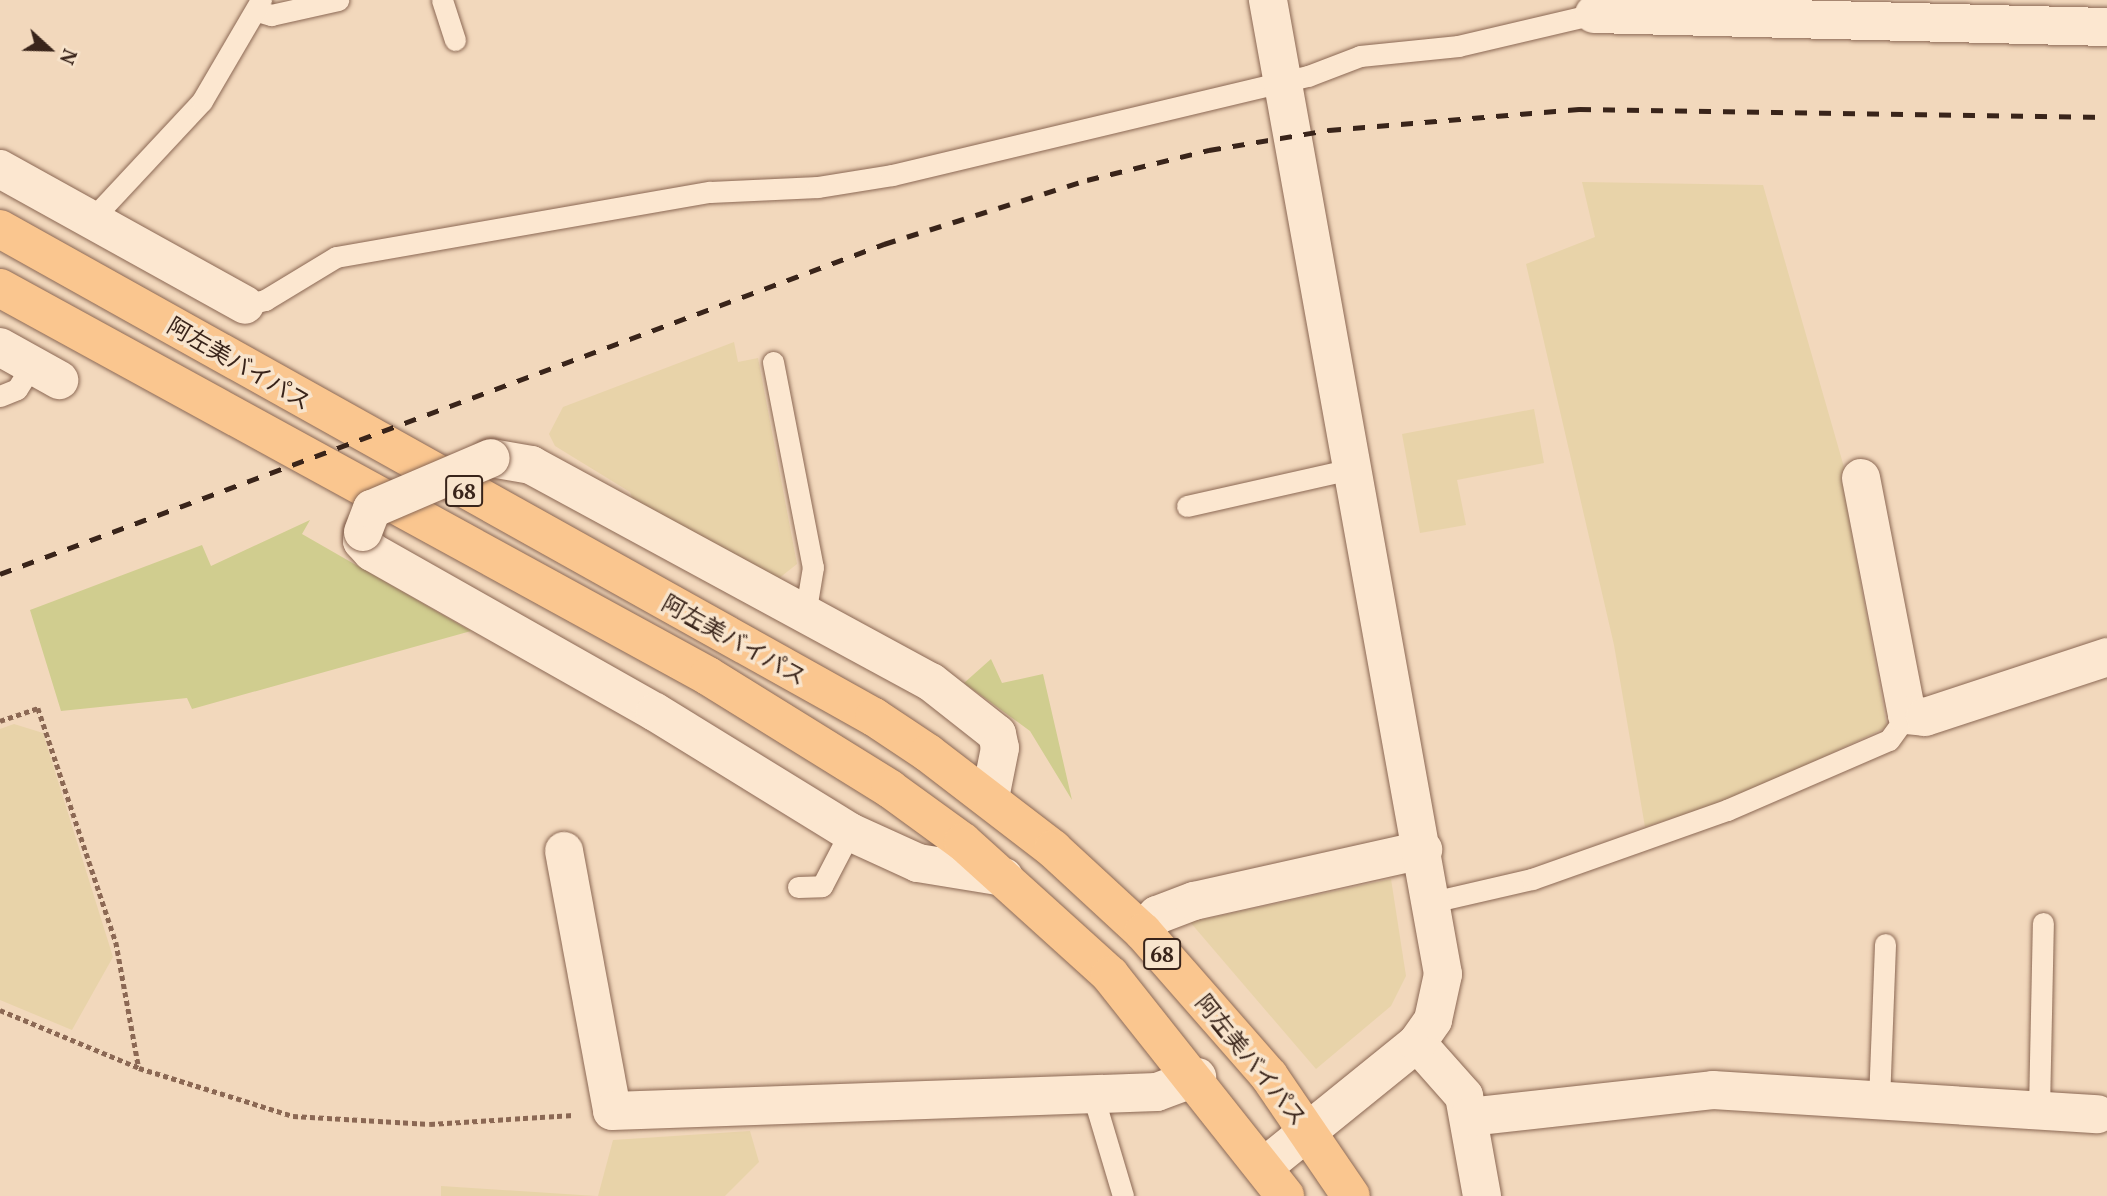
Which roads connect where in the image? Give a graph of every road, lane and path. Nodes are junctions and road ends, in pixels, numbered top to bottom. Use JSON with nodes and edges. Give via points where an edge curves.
{"nodes":[{"id":1,"x":338,"y":0,"type":"edge"},
{"id":2,"x":442,"y":0,"type":"edge"},
{"id":3,"x":1268,"y":0,"type":"edge"},
{"id":4,"x":259,"y":5,"type":"edge"},
{"id":5,"x":1594,"y":7,"type":"edge"},
{"id":6,"x":2019,"y":12,"type":"edge"},
{"id":7,"x":2107,"y":27,"type":"edge"},
{"id":8,"x":455,"y":40,"type":"dead end"},
{"id":9,"x":1285,"y":79,"type":"junction"},
{"id":10,"x":0,"y":169,"type":"edge"},
{"id":11,"x":92,"y":219,"type":"junction"},
{"id":12,"x":0,"y":229,"type":"edge"},
{"id":13,"x":0,"y":288,"type":"edge"},
{"id":14,"x":245,"y":305,"type":"joint"},
{"id":15,"x":773,"y":362,"type":"dead end"},
{"id":16,"x":30,"y":364,"type":"edge"},
{"id":17,"x":0,"y":396,"type":"edge"},
{"id":18,"x":1355,"y":468,"type":"junction"},
{"id":19,"x":1861,"y":478,"type":"dead end"},
{"id":20,"x":1187,"y":506,"type":"dead end"},
{"id":21,"x":805,"y":615,"type":"junction"},
{"id":22,"x":2107,"y":657,"type":"edge"},
{"id":23,"x":1907,"y":715,"type":"junction"},
{"id":24,"x":0,"y":721,"type":"edge"},
{"id":25,"x":990,"y":798,"type":"junction"},
{"id":26,"x":850,"y":832,"type":"junction"},
{"id":27,"x":1423,"y":850,"type":"junction"},
{"id":28,"x":564,"y":851,"type":"dead end"},
{"id":29,"x":1004,"y":877,"type":"junction"},
{"id":30,"x":798,"y":887,"type":"dead end"},
{"id":31,"x":1432,"y":902,"type":"junction"},
{"id":32,"x":2043,"y":923,"type":"dead end"},
{"id":33,"x":1143,"y":932,"type":"junction"},
{"id":34,"x":1885,"y":944,"type":"dead end"},
{"id":35,"x":0,"y":1010,"type":"edge"},
{"id":36,"x":1417,"y":1043,"type":"junction"},
{"id":37,"x":139,"y":1068,"type":"junction"},
{"id":38,"x":1196,"y":1077,"type":"junction"},
{"id":39,"x":1092,"y":1092,"type":"junction"},
{"id":40,"x":1879,"y":1101,"type":"junction"},
{"id":41,"x":2039,"y":1109,"type":"junction"},
{"id":42,"x":612,"y":1111,"type":"junction"},
{"id":43,"x":2102,"y":1115,"type":"edge"},
{"id":44,"x":1469,"y":1117,"type":"junction"},
{"id":45,"x":1309,"y":1130,"type":"junction"},
{"id":46,"x":1275,"y":1181,"type":"edge"},
{"id":47,"x":1123,"y":1196,"type":"edge"},
{"id":48,"x":1351,"y":1196,"type":"edge"},
{"id":49,"x":1482,"y":1196,"type":"edge"}],
"edges":[{"from":1,"to":4,"type":"lane","via":[[271,15]]},
{"from":2,"to":8,"type":"lane"},
{"from":3,"to":9,"type":"street"},
{"from":4,"to":11,"type":"lane","via":[[202,101]]},
{"from":5,"to":6,"type":"street"},
{"from":5,"to":9,"type":"lane","via":[[1458,46],[1360,56]]},
{"from":6,"to":7,"type":"street"},
{"from":9,"to":14,"type":"lane","via":[[892,175],[818,187],[710,192],[336,257],[265,300]]},
{"from":9,"to":18,"type":"street"},
{"from":10,"to":11,"type":"street"},
{"from":11,"to":14,"type":"street"},
{"from":12,"to":25,"type":"main road","name":"阿左美バイパス","number":"68","via":[[874,717]]},
{"from":13,"to":29,"type":"main road","name":"阿左美バイパス","number":"68","via":[[708,676],[890,789]]},
{"from":15,"to":21,"type":"lane","via":[[813,568]]},
{"from":16,"to":17,"type":"lane","via":[[17,389]]},
{"from":18,"to":20,"type":"lane"},
{"from":18,"to":27,"type":"street"},
{"from":19,"to":23,"type":"street"},
{"from":21,"to":25,"type":"street","via":[[931,682],[997,734],[1000,748]]},
{"from":21,"to":26,"type":"street","bridge":true,"via":[[531,464],[491,458],[372,509],[363,532],[372,552],[655,712]]},
{"from":22,"to":23,"type":"street","via":[[1925,717]]},
{"from":23,"to":31,"type":"lane","via":[[1889,740],[1727,810],[1532,879]]},
{"from":24,"to":37,"type":"path","via":[[38,708],[116,942]]},
{"from":25,"to":33,"type":"main road","name":"阿左美バイパス","number":"68"},
{"from":26,"to":29,"type":"street","via":[[918,863]]},
{"from":26,"to":30,"type":"lane","via":[[822,886]]},
{"from":27,"to":31,"type":"street"},
{"from":27,"to":33,"type":"street","via":[[1194,901],[1157,915]]},
{"from":28,"to":42,"type":"street"},
{"from":29,"to":38,"type":"main road","name":"阿左美バイパス","number":"68","via":[[1110,975]]},
{"from":31,"to":36,"type":"street","via":[[1442,983],[1433,1020]]},
{"from":32,"to":41,"type":"lane"},
{"from":33,"to":45,"type":"main road","name":"阿左美バイパス","number":"68"},
{"from":34,"to":40,"type":"lane"},
{"from":35,"to":37,"type":"path"},
{"from":36,"to":44,"type":"street","via":[[1453,1076]]},
{"from":36,"to":45,"type":"street"},
{"from":37,"to":42,"type":"path","via":[[263,1110],[327,1120],[430,1124]]},
{"from":38,"to":39,"type":"street","via":[[1157,1092]]},
{"from":38,"to":46,"type":"main road","name":"阿左美バイパス","number":"68"},
{"from":39,"to":42,"type":"street"},
{"from":39,"to":47,"type":"lane"},
{"from":40,"to":41,"type":"street"},
{"from":40,"to":44,"type":"street","via":[[1713,1090]]},
{"from":41,"to":43,"type":"street"},
{"from":44,"to":49,"type":"street"},
{"from":45,"to":46,"type":"street"},
{"from":45,"to":48,"type":"main road","name":"阿左美バイパス","number":"68"}]}
